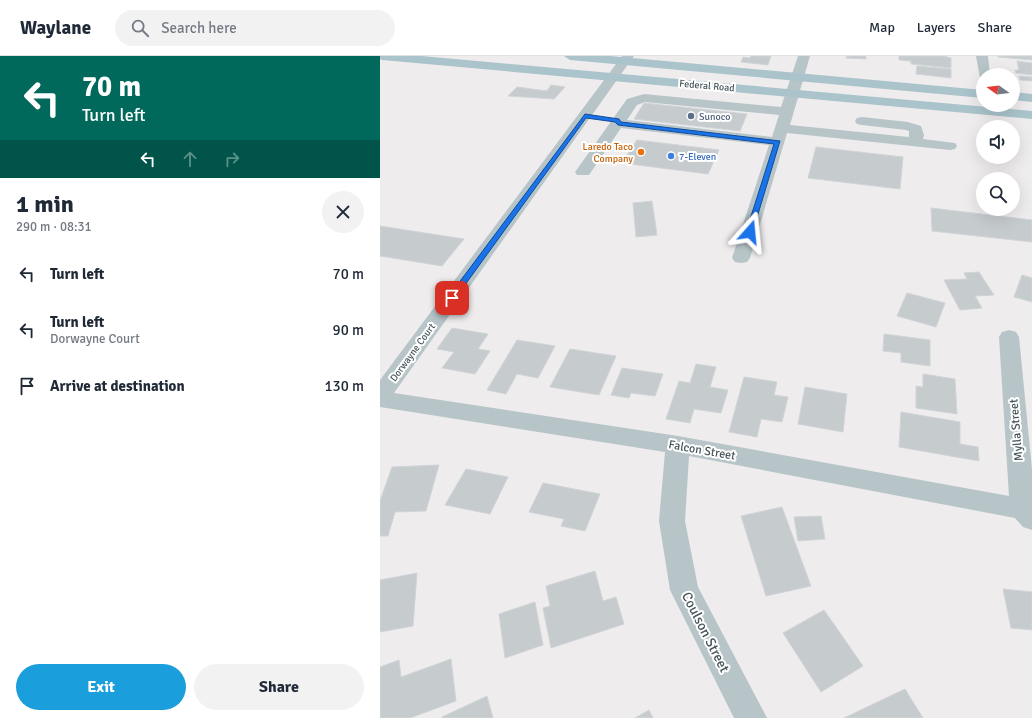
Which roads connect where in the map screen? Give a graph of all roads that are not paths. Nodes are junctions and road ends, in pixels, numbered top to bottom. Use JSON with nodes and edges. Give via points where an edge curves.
{"nodes":[{"id":1,"x":382,"y":56,"type":"edge"},
{"id":2,"x":570,"y":56,"type":"edge"},
{"id":3,"x":804,"y":56,"type":"edge"},
{"id":4,"x":982,"y":56,"type":"edge"},
{"id":5,"x":591,"y":57,"type":"edge"},
{"id":6,"x":451,"y":59,"type":"edge"},
{"id":7,"x":626,"y":59,"type":"edge"},
{"id":8,"x":983,"y":68,"type":"edge"},
{"id":9,"x":613,"y":76,"type":"junction"},
{"id":10,"x":798,"y":77,"type":"junction"},
{"id":11,"x":792,"y":93,"type":"junction"},
{"id":12,"x":976,"y":93,"type":"edge"},
{"id":13,"x":1020,"y":97,"type":"edge"},
{"id":14,"x":1032,"y":98,"type":"edge"},
{"id":15,"x":1032,"y":115,"type":"edge"},
{"id":16,"x":605,"y":119,"type":"junction"},
{"id":17,"x":846,"y":120,"type":"dead end"},
{"id":18,"x":787,"y":122,"type":"junction"},
{"id":19,"x":914,"y":142,"type":"junction"},
{"id":20,"x":950,"y":146,"type":"dead end"},
{"id":21,"x":583,"y":172,"type":"dead end"},
{"id":22,"x":741,"y":258,"type":"dead end"},
{"id":23,"x":1009,"y":337,"type":"dead end"},
{"id":24,"x":380,"y":398,"type":"edge"},
{"id":25,"x":678,"y":446,"type":"junction"},
{"id":26,"x":1027,"y":514,"type":"edge"},
{"id":27,"x":751,"y":718,"type":"edge"}],
"edges":[{"from":1,"to":6,"type":"main road","name":"Federal Road"},
{"from":2,"to":5,"type":"main road","name":"Federal Road"},
{"from":3,"to":10,"type":"street"},
{"from":4,"to":8,"type":"street"},
{"from":5,"to":7,"type":"main road","name":"Federal Road"},
{"from":6,"to":9,"type":"main road","name":"Federal Road"},
{"from":7,"to":9,"type":"street","name":"Dorwayne Court"},
{"from":7,"to":10,"type":"main road","name":"Federal Road"},
{"from":9,"to":11,"type":"main road","name":"Federal Road"},
{"from":9,"to":16,"type":"street","name":"Dorwayne Court"},
{"from":10,"to":11,"type":"street"},
{"from":10,"to":12,"type":"main road","name":"Federal Road"},
{"from":11,"to":15,"type":"main road","name":"Federal Road"},
{"from":11,"to":18,"type":"street"},
{"from":13,"to":14,"type":"main road"},
{"from":16,"to":18,"type":"street"},
{"from":16,"to":18,"type":"street","via":[[632,102],[644,98]]},
{"from":16,"to":21,"type":"street"},
{"from":16,"to":24,"type":"street","name":"Dorwayne Court"},
{"from":17,"to":19,"type":"street","via":[[908,126],[916,129]]},
{"from":18,"to":19,"type":"street"},
{"from":18,"to":22,"type":"street"},
{"from":19,"to":20,"type":"street"},
{"from":23,"to":26,"type":"street","name":"Mylla Street"},
{"from":24,"to":25,"type":"street","name":"Falcon Street"},
{"from":25,"to":26,"type":"street","name":"Falcon Street"},
{"from":25,"to":27,"type":"street","name":"Coulson Street","via":[[672,521],[684,590]]}]}
